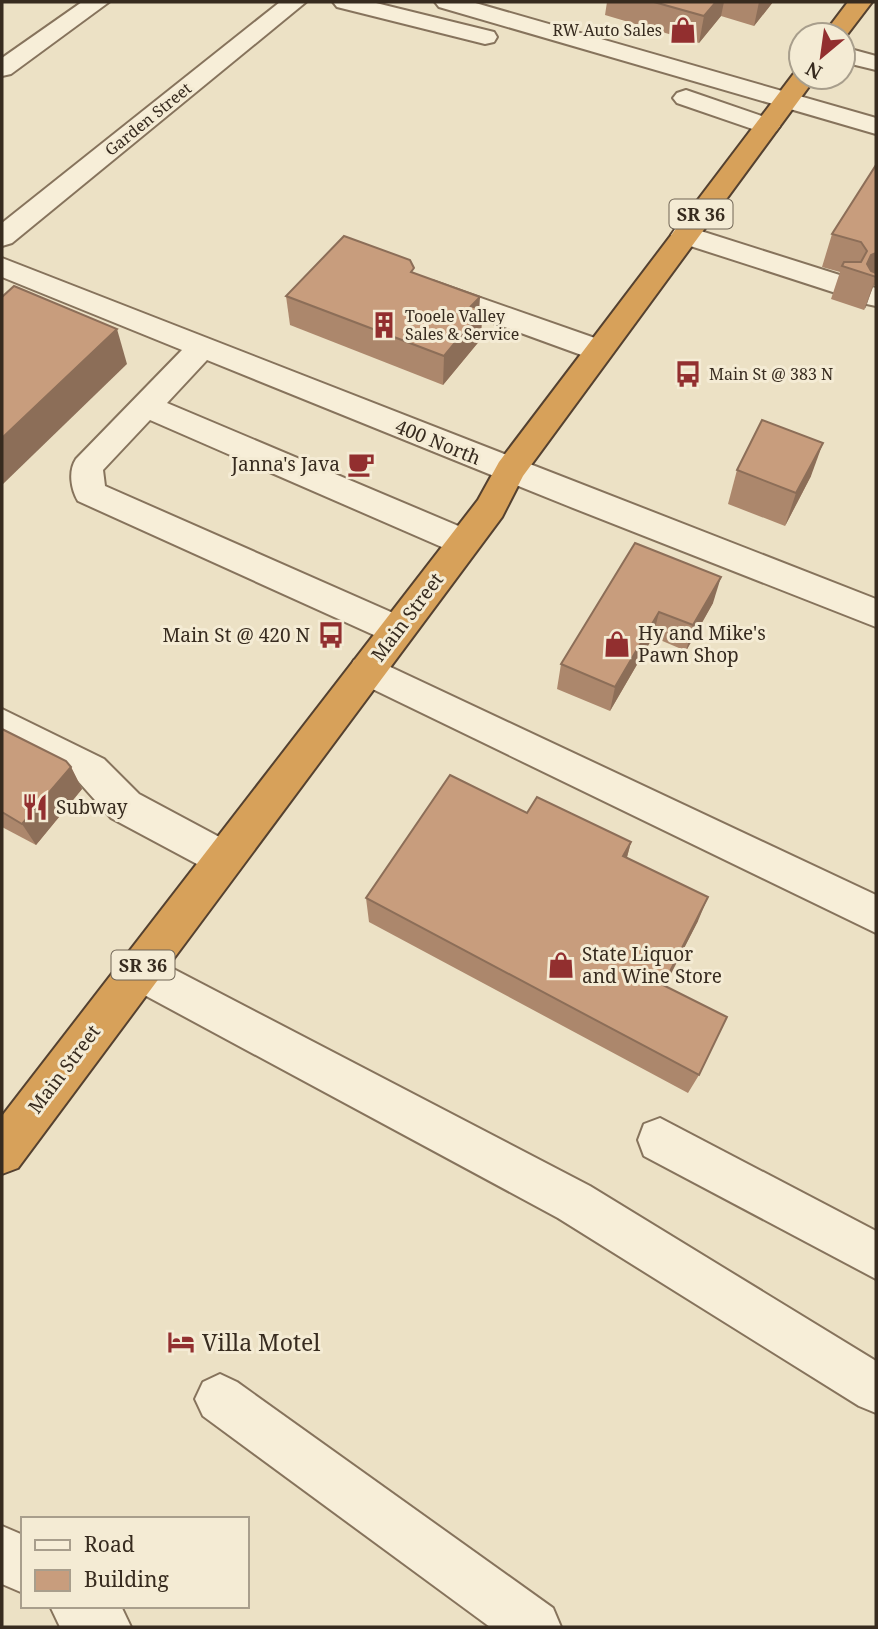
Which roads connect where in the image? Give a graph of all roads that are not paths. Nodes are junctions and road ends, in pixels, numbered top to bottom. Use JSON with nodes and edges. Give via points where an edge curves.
{"nodes":[{"id":1,"x":97,"y":2,"type":"edge"},
{"id":2,"x":294,"y":2,"type":"edge"},
{"id":3,"x":345,"y":2,"type":"edge"},
{"id":4,"x":447,"y":2,"type":"edge"},
{"id":5,"x":531,"y":2,"type":"edge"},
{"id":6,"x":860,"y":2,"type":"edge"},
{"id":7,"x":513,"y":21,"type":"junction"},
{"id":8,"x":846,"y":21,"type":"edge"},
{"id":9,"x":857,"y":58,"type":"edge"},
{"id":10,"x":876,"y":63,"type":"edge"},
{"id":11,"x":2,"y":69,"type":"edge"},
{"id":12,"x":617,"y":75,"type":"dead end"},
{"id":13,"x":793,"y":91,"type":"edge"},
{"id":14,"x":668,"y":92,"type":"dead end"},
{"id":15,"x":785,"y":102,"type":"junction"},
{"id":16,"x":767,"y":126,"type":"junction"},
{"id":17,"x":876,"y":126,"type":"edge"},
{"id":18,"x":685,"y":234,"type":"junction"},
{"id":19,"x":2,"y":237,"type":"edge"},
{"id":20,"x":2,"y":267,"type":"edge"},
{"id":21,"x":839,"y":285,"type":"dead end"},
{"id":22,"x":427,"y":289,"type":"edge"},
{"id":23,"x":202,"y":347,"type":"junction"},
{"id":24,"x":598,"y":351,"type":"junction"},
{"id":25,"x":146,"y":406,"type":"junction"},
{"id":26,"x":510,"y":470,"type":"junction"},
{"id":27,"x":463,"y":542,"type":"junction"},
{"id":28,"x":876,"y":613,"type":"edge"},
{"id":29,"x":397,"y":630,"type":"junction"},
{"id":30,"x":367,"y":670,"type":"junction"},
{"id":31,"x":2,"y":724,"type":"edge"},
{"id":32,"x":223,"y":859,"type":"junction"},
{"id":33,"x":876,"y":915,"type":"edge"},
{"id":34,"x":139,"y":970,"type":"junction"},
{"id":35,"x":660,"y":1140,"type":"dead end"},
{"id":36,"x":2,"y":1152,"type":"edge"},
{"id":37,"x":876,"y":1256,"type":"edge"},
{"id":38,"x":876,"y":1389,"type":"edge"},
{"id":39,"x":220,"y":1399,"type":"dead end"},
{"id":40,"x":2,"y":1552,"type":"edge"},
{"id":41,"x":21,"y":1566,"type":"edge"},
{"id":42,"x":79,"y":1608,"type":"edge"},
{"id":43,"x":104,"y":1627,"type":"edge"},
{"id":44,"x":534,"y":1627,"type":"edge"}],
"edges":[{"from":1,"to":11,"type":"street"},
{"from":2,"to":19,"type":"street","name":"Garden Street"},
{"from":3,"to":12,"type":"street"},
{"from":4,"to":7,"type":"street"},
{"from":5,"to":7,"type":"street"},
{"from":6,"to":8,"type":"highway"},
{"from":7,"to":15,"type":"street"},
{"from":9,"to":10,"type":"street"},
{"from":13,"to":15,"type":"highway","name":"Main Street","number":"SR 36"},
{"from":14,"to":16,"type":"street"},
{"from":15,"to":16,"type":"highway","name":"Main Street","number":"SR 36"},
{"from":15,"to":17,"type":"street"},
{"from":16,"to":18,"type":"highway","name":"Main Street","number":"SR 36"},
{"from":18,"to":21,"type":"street"},
{"from":18,"to":24,"type":"highway","name":"Main Street","number":"SR 36"},
{"from":20,"to":23,"type":"street","name":"400 North"},
{"from":22,"to":24,"type":"street"},
{"from":23,"to":25,"type":"street"},
{"from":23,"to":26,"type":"street","name":"400 North"},
{"from":24,"to":26,"type":"highway","name":"Main Street","number":"SR 36"},
{"from":25,"to":27,"type":"street"},
{"from":25,"to":29,"type":"street","via":[[87,467],[90,494]]},
{"from":26,"to":27,"type":"highway","name":"Main Street","number":"SR 36","via":[[490,508]]},
{"from":26,"to":28,"type":"street","name":"400 North"},
{"from":27,"to":29,"type":"highway","name":"Main Street","number":"SR 36"},
{"from":29,"to":30,"type":"highway","name":"Main Street","number":"SR 36"},
{"from":30,"to":32,"type":"highway","name":"Main Street","number":"SR 36"},
{"from":30,"to":33,"type":"street"},
{"from":31,"to":32,"type":"street","via":[[91,770],[125,806]]},
{"from":32,"to":34,"type":"highway","name":"Main Street","number":"SR 36"},
{"from":34,"to":36,"type":"highway","name":"Main Street","number":"SR 36"},
{"from":34,"to":38,"type":"street","via":[[574,1202]]},
{"from":35,"to":37,"type":"street"},
{"from":39,"to":44,"type":"street"},
{"from":40,"to":41,"type":"street"},
{"from":42,"to":43,"type":"street"}]}
